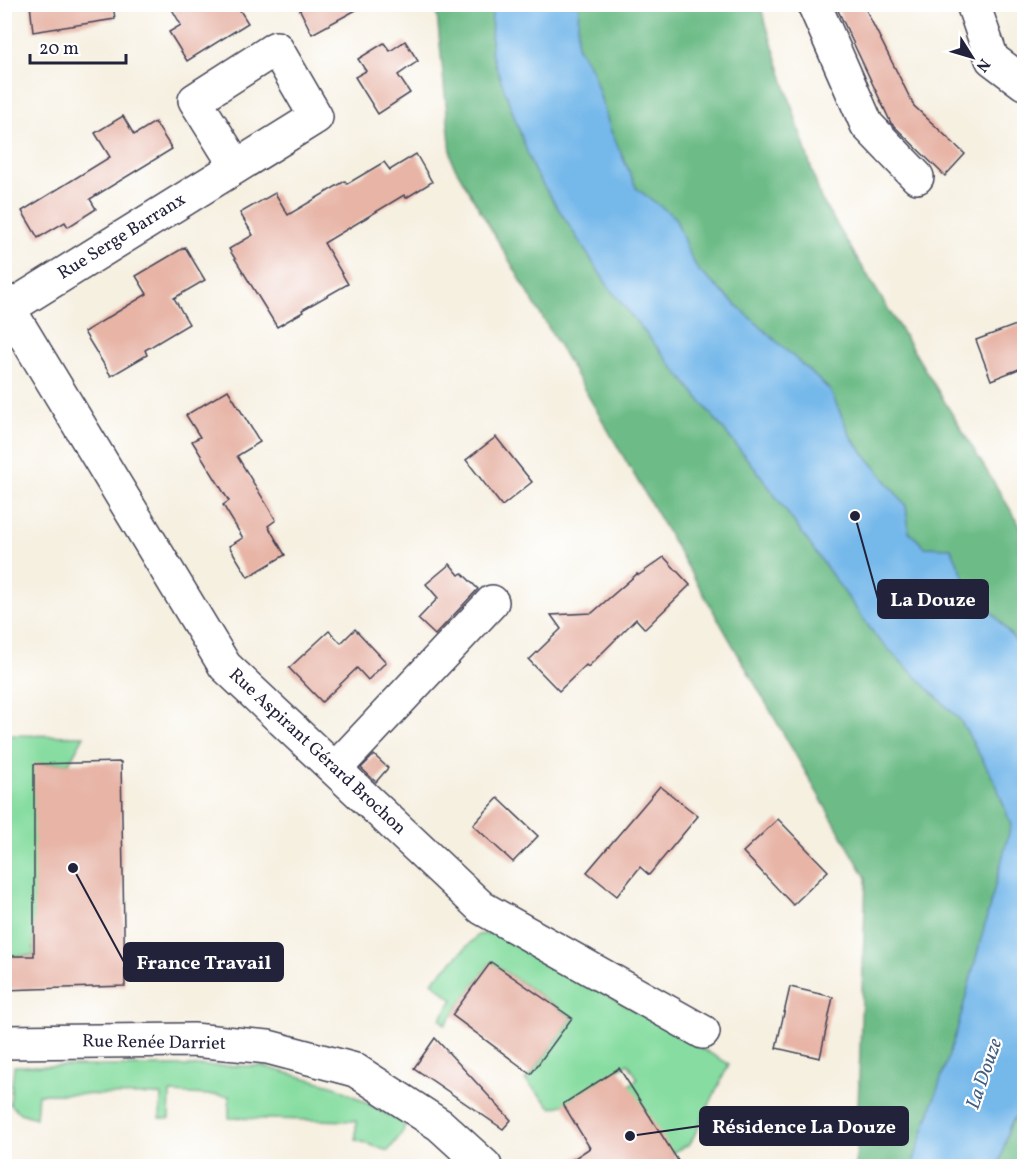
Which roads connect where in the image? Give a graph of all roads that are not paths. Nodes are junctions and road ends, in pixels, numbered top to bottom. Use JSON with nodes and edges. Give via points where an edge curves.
{"nodes":[{"id":1,"x":814,"y":4,"type":"edge"},
{"id":2,"x":973,"y":4,"type":"edge"},
{"id":3,"x":1024,"y":83,"type":"edge"},
{"id":4,"x":236,"y":166,"type":"dead end"},
{"id":5,"x":917,"y":177,"type":"dead end"},
{"id":6,"x":7,"y":304,"type":"edge"},
{"id":7,"x":492,"y":602,"type":"dead end"},
{"id":8,"x":335,"y":769,"type":"junction"},
{"id":9,"x":703,"y":1032,"type":"dead end"},
{"id":10,"x":4,"y":1042,"type":"edge"},
{"id":11,"x":485,"y":1167,"type":"edge"}],
"edges":[{"from":1,"to":5,"type":"street","via":[[867,125]]},
{"from":2,"to":3,"type":"street","via":[[992,59]]},
{"from":4,"to":6,"type":"street","name":"Rue Serge Barranx"},
{"from":6,"to":8,"type":"street","name":"Rue Aspirant Gérard Brochon","via":[[225,666]]},
{"from":7,"to":8,"type":"street"},
{"from":8,"to":9,"type":"street","name":"Rue Aspirant Gérard Brochon","via":[[482,908]]},
{"from":10,"to":11,"type":"street","name":"Rue Renée Darriet","via":[[193,1040],[268,1047],[355,1070],[440,1125]]}]}
